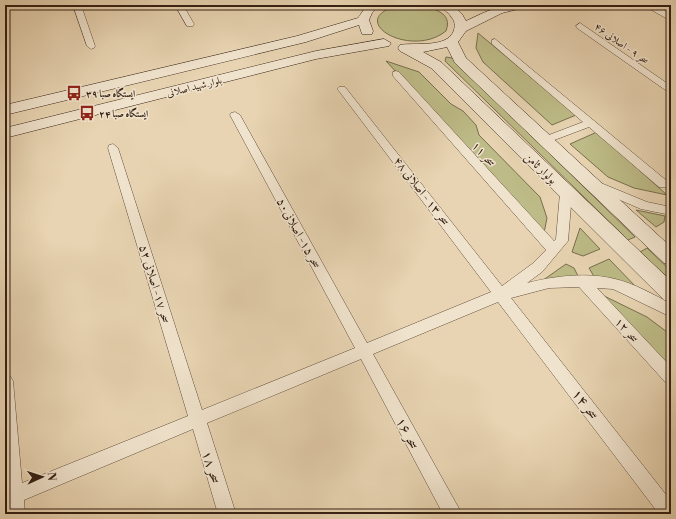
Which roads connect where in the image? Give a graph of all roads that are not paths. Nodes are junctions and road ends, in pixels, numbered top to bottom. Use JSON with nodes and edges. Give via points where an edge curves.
{"nodes":[{"id":1,"x":77,"y":5,"type":"edge"},
{"id":2,"x":179,"y":5,"type":"edge"},
{"id":3,"x":374,"y":5,"type":"edge"},
{"id":4,"x":445,"y":5,"type":"edge"},
{"id":5,"x":518,"y":5,"type":"edge"},
{"id":6,"x":651,"y":6,"type":"edge"},
{"id":7,"x":671,"y":18,"type":"edge"},
{"id":8,"x":363,"y":20,"type":"junction"},
{"id":9,"x":190,"y":24,"type":"dead end"},
{"id":10,"x":580,"y":26,"type":"dead end"},
{"id":11,"x":462,"y":28,"type":"junction"},
{"id":12,"x":451,"y":41,"type":"junction"},
{"id":13,"x":495,"y":42,"type":"dead end"},
{"id":14,"x":384,"y":43,"type":"junction"},
{"id":15,"x":91,"y":46,"type":"dead end"},
{"id":16,"x":406,"y":48,"type":"junction"},
{"id":17,"x":460,"y":60,"type":"junction"},
{"id":18,"x":436,"y":65,"type":"junction"},
{"id":19,"x":396,"y":74,"type":"dead end"},
{"id":20,"x":342,"y":89,"type":"dead end"},
{"id":21,"x":671,"y":91,"type":"edge"},
{"id":22,"x":5,"y":110,"type":"edge"},
{"id":23,"x":235,"y":115,"type":"dead end"},
{"id":24,"x":591,"y":123,"type":"junction"},
{"id":25,"x":5,"y":133,"type":"edge"},
{"id":26,"x":545,"y":140,"type":"junction"},
{"id":27,"x":113,"y":148,"type":"dead end"},
{"id":28,"x":589,"y":182,"type":"junction"},
{"id":29,"x":663,"y":184,"type":"dead end"},
{"id":30,"x":566,"y":193,"type":"junction"},
{"id":31,"x":671,"y":211,"type":"edge"},
{"id":32,"x":554,"y":250,"type":"junction"},
{"id":33,"x":671,"y":258,"type":"edge"},
{"id":34,"x":582,"y":281,"type":"junction"},
{"id":35,"x":502,"y":294,"type":"junction"},
{"id":36,"x":671,"y":294,"type":"edge"},
{"id":37,"x":671,"y":311,"type":"edge"},
{"id":38,"x":364,"y":351,"type":"junction"},
{"id":39,"x":671,"y":378,"type":"edge"},
{"id":40,"x":5,"y":381,"type":"edge"},
{"id":41,"x":197,"y":420,"type":"junction"},
{"id":42,"x":10,"y":497,"type":"edge"},
{"id":43,"x":16,"y":514,"type":"edge"},
{"id":44,"x":227,"y":514,"type":"edge"},
{"id":45,"x":453,"y":514,"type":"edge"},
{"id":46,"x":670,"y":514,"type":"edge"}],
"edges":[{"from":1,"to":15,"type":"street"},
{"from":2,"to":9,"type":"street"},
{"from":3,"to":8,"type":"main road","via":[[367,11]]},
{"from":4,"to":11,"type":"main road","via":[[461,19]]},
{"from":5,"to":11,"type":"main road","via":[[498,10]]},
{"from":6,"to":7,"type":"street"},
{"from":8,"to":14,"type":"main road","via":[[366,30]]},
{"from":8,"to":22,"type":"main road","name":"بلوار شهید اصلانی","via":[[301,39]]},
{"from":10,"to":21,"type":"street","name":"سحر ۹ - اصلانی ۴۶"},
{"from":11,"to":12,"type":"main road"},
{"from":12,"to":16,"type":"main road","via":[[440,46]]},
{"from":12,"to":17,"type":"main road","name":"بولوار ثامن"},
{"from":13,"to":24,"type":"street"},
{"from":14,"to":16,"type":"main road"},
{"from":14,"to":25,"type":"main road","name":"بلوار شهید اصلانی","via":[[316,55]]},
{"from":16,"to":18,"type":"main road","name":"بولوار ثامن"},
{"from":17,"to":18,"type":"main road","via":[[448,52],[432,52],[431,56]]},
{"from":17,"to":26,"type":"main road","name":"بولوار ثامن"},
{"from":18,"to":30,"type":"main road","name":"بولوار ثامن"},
{"from":19,"to":32,"type":"street","name":"سحر ۱۱"},
{"from":20,"to":35,"type":"street","name":"سحر ۱۳ - اصلانی ۴۸"},
{"from":23,"to":38,"type":"street","name":"سحر ۱۵- اصلانی۵۰"},
{"from":24,"to":26,"type":"street"},
{"from":24,"to":29,"type":"street"},
{"from":26,"to":28,"type":"main road","name":"بولوار ثامن"},
{"from":27,"to":41,"type":"street","name":"سحر ۱۷- اصلانی ۵۲"},
{"from":28,"to":31,"type":"street","via":[[645,206]]},
{"from":28,"to":33,"type":"main road","name":"بولوار ثامن"},
{"from":30,"to":32,"type":"street","via":[[562,241]]},
{"from":30,"to":36,"type":"main road","name":"بولوار ثامن"},
{"from":32,"to":35,"type":"street","via":[[537,268]]},
{"from":34,"to":35,"type":"street","via":[[549,283]]},
{"from":34,"to":37,"type":"street","via":[[615,284]]},
{"from":34,"to":39,"type":"street","name":"سحر ۱۲"},
{"from":35,"to":38,"type":"street"},
{"from":35,"to":46,"type":"street","name":"سحر ۱۴"},
{"from":38,"to":41,"type":"street"},
{"from":38,"to":45,"type":"street","name":"سحر ۱۶"},
{"from":40,"to":42,"type":"street"},
{"from":41,"to":42,"type":"street"},
{"from":41,"to":44,"type":"street","name":"سحر ۱۸"},
{"from":42,"to":43,"type":"street"}]}
